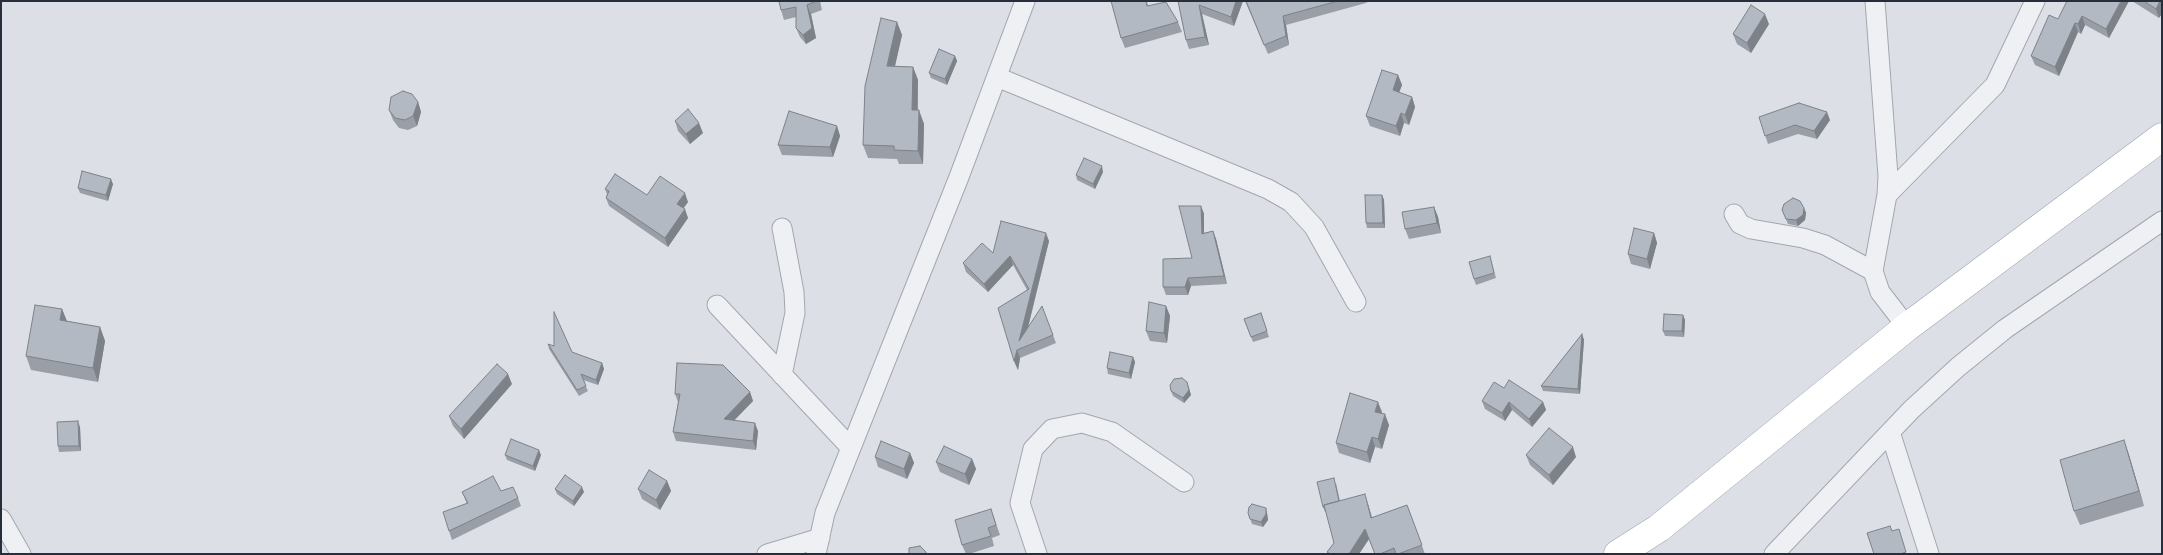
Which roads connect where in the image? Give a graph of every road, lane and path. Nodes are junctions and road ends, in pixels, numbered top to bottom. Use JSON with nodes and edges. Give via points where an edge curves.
{"nodes":[{"id":1,"x":1025,"y":1,"type":"edge"},
{"id":2,"x":1875,"y":1,"type":"edge"},
{"id":3,"x":2034,"y":1,"type":"edge"},
{"id":4,"x":997,"y":77,"type":"junction"},
{"id":5,"x":2162,"y":137,"type":"edge"},
{"id":6,"x":1887,"y":195,"type":"junction"},
{"id":7,"x":1734,"y":214,"type":"dead end"},
{"id":8,"x":2162,"y":221,"type":"edge"},
{"id":9,"x":782,"y":228,"type":"dead end"},
{"id":10,"x":1873,"y":271,"type":"junction"},
{"id":11,"x":1356,"y":302,"type":"dead end"},
{"id":12,"x":717,"y":305,"type":"dead end"},
{"id":13,"x":1906,"y":327,"type":"junction"},
{"id":14,"x":782,"y":375,"type":"junction"},
{"id":15,"x":1890,"y":432,"type":"junction"},
{"id":16,"x":851,"y":448,"type":"junction"},
{"id":17,"x":1184,"y":482,"type":"dead end"},
{"id":18,"x":1,"y":519,"type":"edge"},
{"id":19,"x":818,"y":546,"type":"edge"},
{"id":20,"x":22,"y":554,"type":"edge"},
{"id":21,"x":767,"y":554,"type":"edge"},
{"id":22,"x":1037,"y":554,"type":"edge"},
{"id":23,"x":1618,"y":554,"type":"edge"},
{"id":24,"x":1774,"y":554,"type":"edge"},
{"id":25,"x":1929,"y":554,"type":"edge"}],
"edges":[{"from":1,"to":4,"type":"street"},
{"from":2,"to":6,"type":"street"},
{"from":3,"to":6,"type":"street","via":[[1994,85]]},
{"from":4,"to":11,"type":"street","via":[[1268,189],[1291,202],[1314,227]]},
{"from":4,"to":16,"type":"street"},
{"from":5,"to":13,"type":"main road"},
{"from":6,"to":10,"type":"street"},
{"from":7,"to":10,"type":"street","via":[[1740,224],[1751,229],[1826,245]]},
{"from":8,"to":15,"type":"street","via":[[2005,329],[1958,367]]},
{"from":9,"to":14,"type":"street","via":[[795,313]]},
{"from":10,"to":13,"type":"street","via":[[1880,292]]},
{"from":12,"to":14,"type":"street"},
{"from":13,"to":23,"type":"main road","via":[[1659,528]]},
{"from":14,"to":16,"type":"street"},
{"from":15,"to":24,"type":"street"},
{"from":15,"to":25,"type":"street"},
{"from":16,"to":19,"type":"street","via":[[825,513]]},
{"from":17,"to":22,"type":"street","via":[[1112,432],[1082,423],[1052,429],[1033,449],[1020,503]]},
{"from":18,"to":20,"type":"street"},
{"from":19,"to":21,"type":"street"}]}
